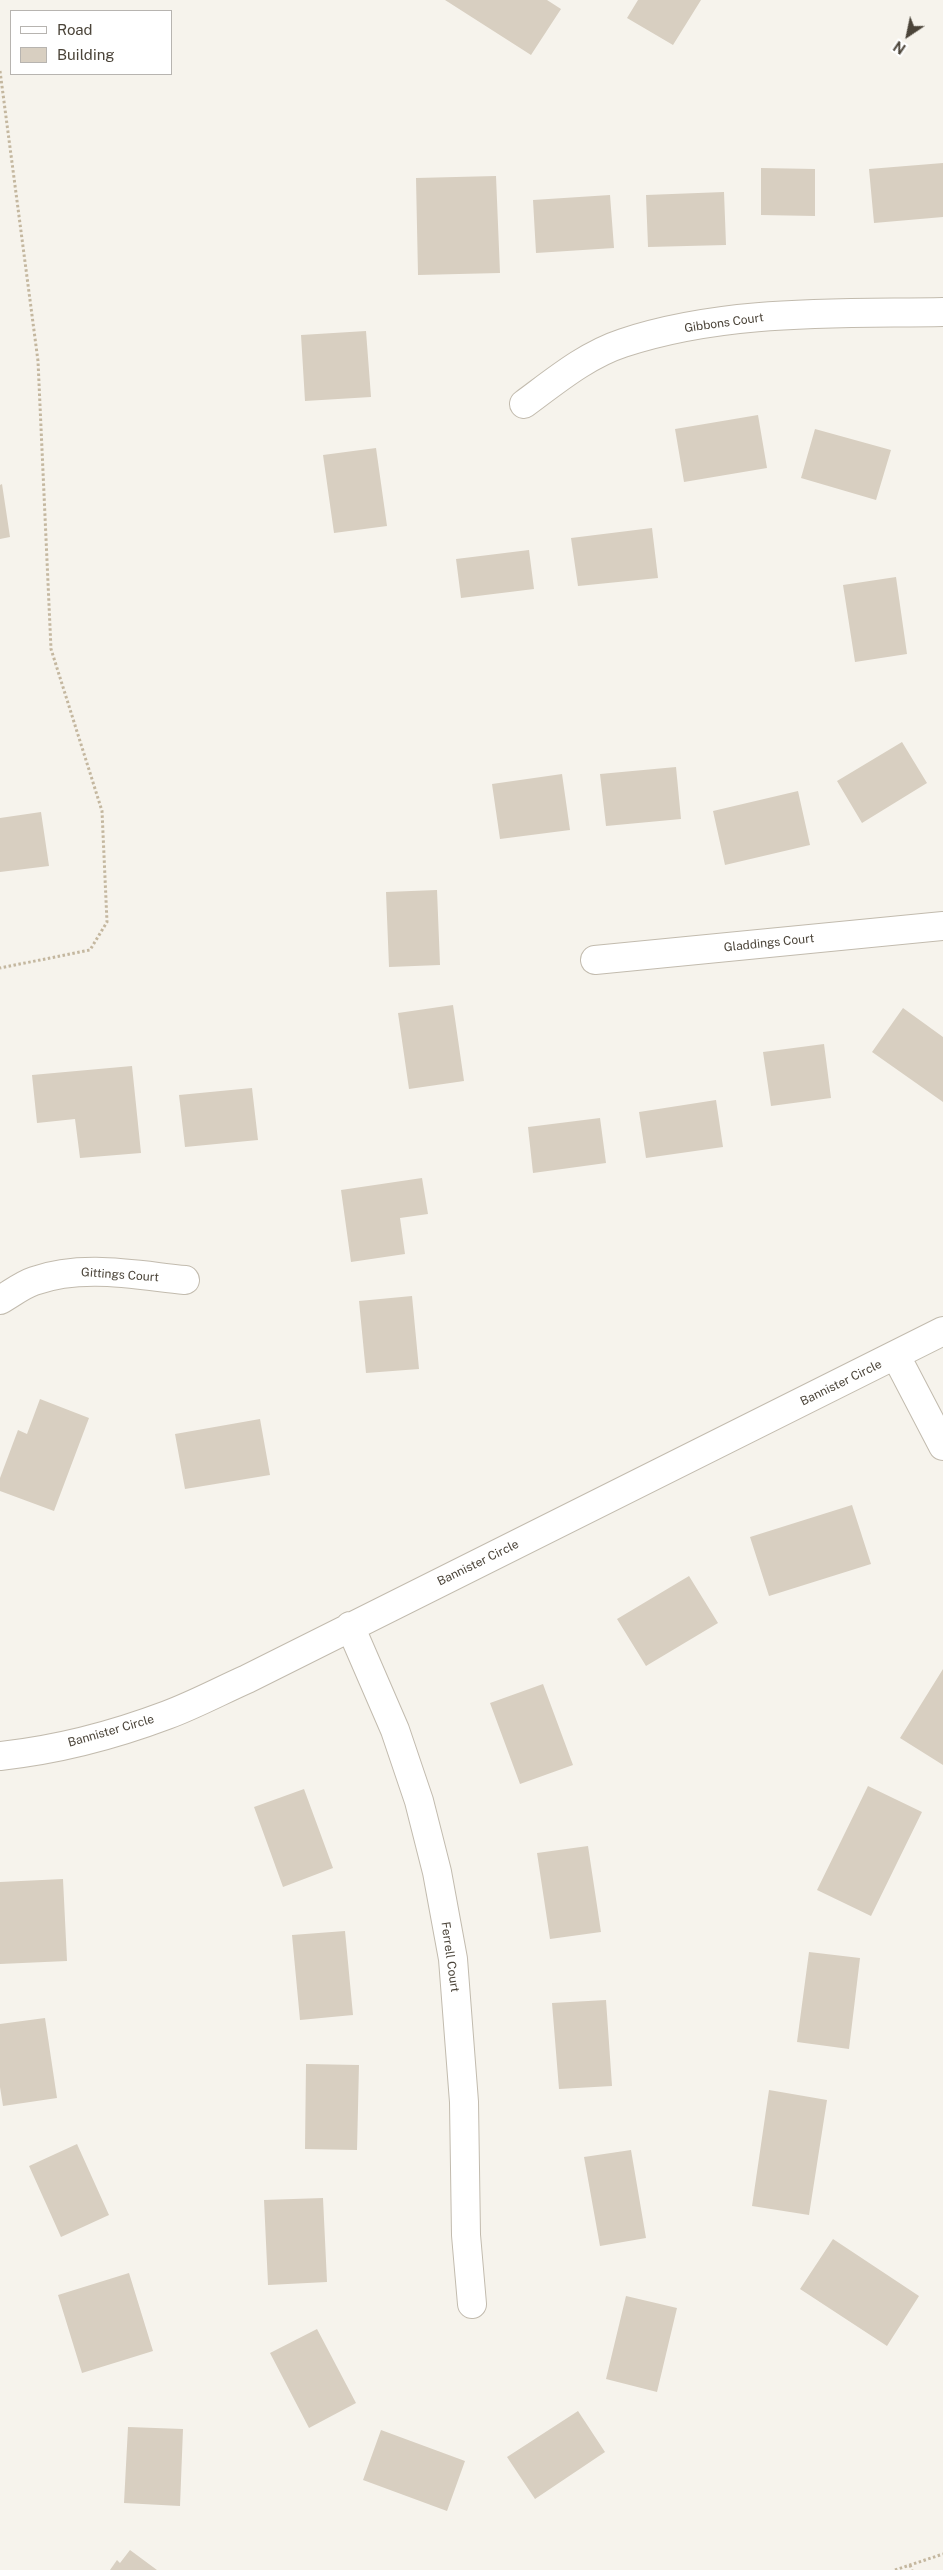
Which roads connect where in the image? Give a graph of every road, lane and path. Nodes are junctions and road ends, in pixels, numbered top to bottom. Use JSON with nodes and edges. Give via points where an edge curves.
{"nodes":[{"id":1,"x":0,"y":71,"type":"edge"},
{"id":2,"x":943,"y":312,"type":"edge"},
{"id":3,"x":524,"y":404,"type":"dead end"},
{"id":4,"x":943,"y":926,"type":"edge"},
{"id":5,"x":595,"y":960,"type":"dead end"},
{"id":6,"x":0,"y":968,"type":"edge"},
{"id":7,"x":185,"y":1280,"type":"dead end"},
{"id":8,"x":0,"y":1300,"type":"edge"},
{"id":9,"x":943,"y":1332,"type":"edge"},
{"id":10,"x":896,"y":1356,"type":"junction"},
{"id":11,"x":943,"y":1446,"type":"edge"},
{"id":12,"x":350,"y":1626,"type":"junction"},
{"id":13,"x":0,"y":1756,"type":"edge"},
{"id":14,"x":472,"y":2304,"type":"dead end"},
{"id":15,"x":943,"y":2554,"type":"edge"},
{"id":16,"x":910,"y":2565,"type":"junction"},
{"id":17,"x":895,"y":2570,"type":"edge"},
{"id":18,"x":912,"y":2570,"type":"edge"}],
"edges":[{"from":1,"to":6,"type":"path","via":[[38,361],[51,649],[102,811],[107,922],[90,950]]},
{"from":2,"to":3,"type":"street","name":"Gibbons Court","via":[[782,314],[685,327],[622,343],[576,366]]},
{"from":4,"to":5,"type":"street","name":"Gladdings Court"},
{"from":7,"to":8,"type":"street","name":"Gittings Court","via":[[106,1272],[67,1272],[32,1282]]},
{"from":9,"to":10,"type":"street","name":"Bannister Circle"},
{"from":10,"to":11,"type":"street"},
{"from":10,"to":12,"type":"street","name":"Bannister Circle"},
{"from":12,"to":13,"type":"street","name":"Bannister Circle","via":[[247,1679],[167,1715],[95,1737]]},
{"from":12,"to":14,"type":"street","name":"Ferrell Court","via":[[395,1730],[419,1801],[437,1872],[453,1958],[464,2102],[466,2235]]},
{"from":15,"to":16,"type":"path"},
{"from":16,"to":17,"type":"path"},
{"from":16,"to":18,"type":"path"}]}
